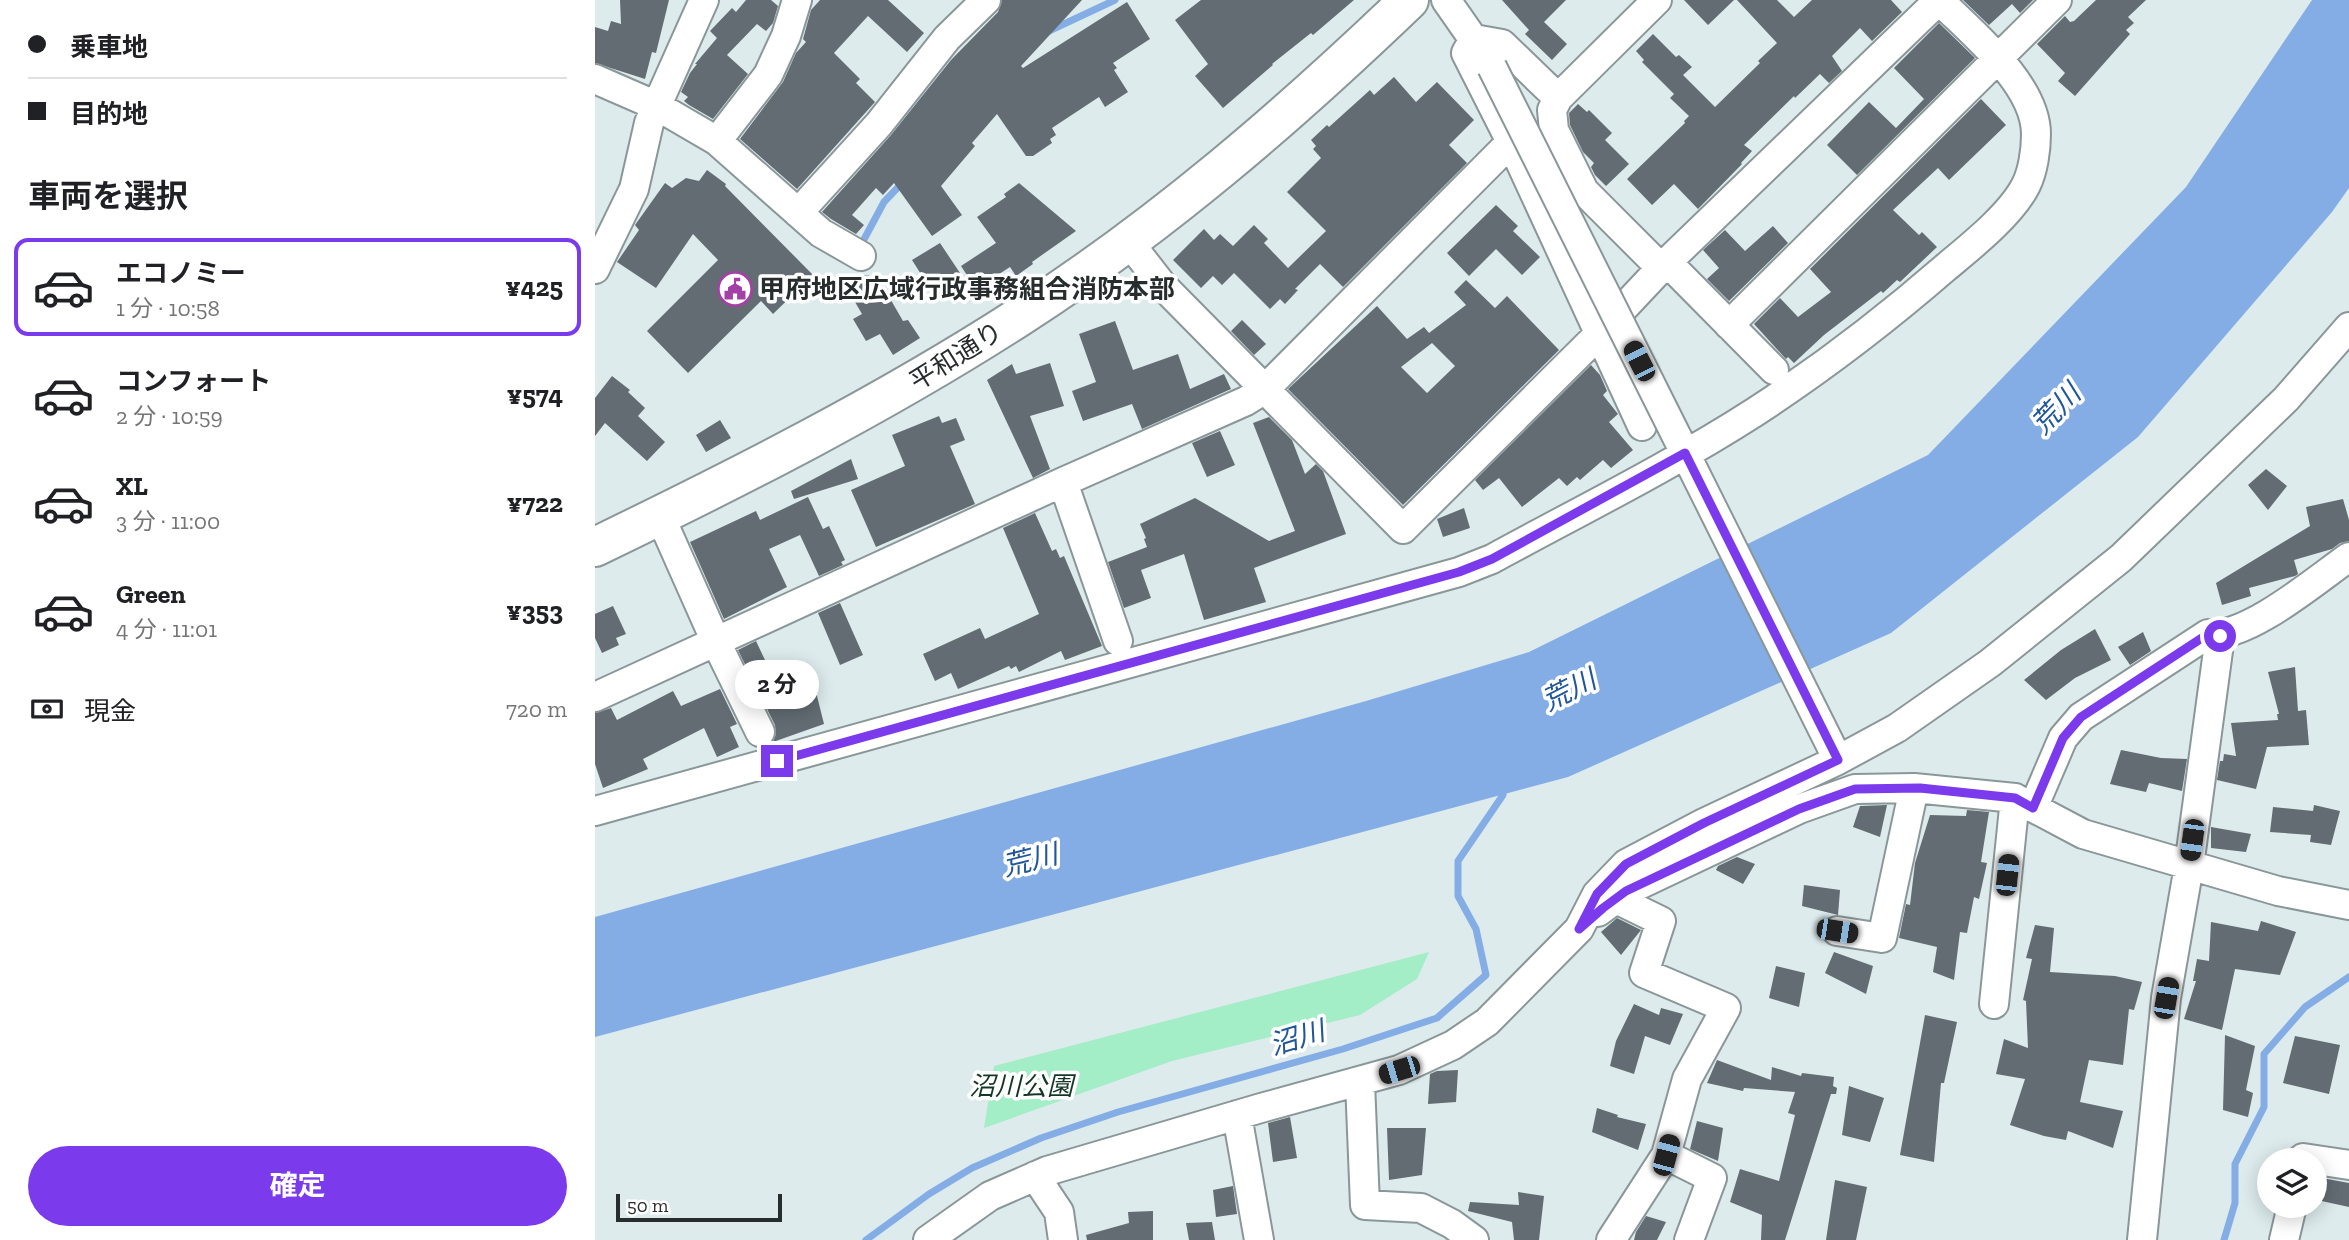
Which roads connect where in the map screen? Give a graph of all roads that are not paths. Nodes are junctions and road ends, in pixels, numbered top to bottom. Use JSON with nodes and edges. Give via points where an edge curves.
{"nodes":[{"id":1,"x":680,"y":0,"type":"edge"},
{"id":2,"x":704,"y":0,"type":"edge"},
{"id":3,"x":797,"y":0,"type":"edge"},
{"id":4,"x":986,"y":0,"type":"edge"},
{"id":5,"x":1409,"y":0,"type":"edge"},
{"id":6,"x":1446,"y":0,"type":"edge"},
{"id":7,"x":1657,"y":0,"type":"edge"},
{"id":8,"x":1939,"y":0,"type":"edge"},
{"id":9,"x":2057,"y":0,"type":"edge"},
{"id":10,"x":688,"y":33,"type":"junction"},
{"id":11,"x":1474,"y":39,"type":"junction"},
{"id":12,"x":1998,"y":60,"type":"junction"},
{"id":13,"x":595,"y":79,"type":"edge"},
{"id":14,"x":1557,"y":98,"type":"junction"},
{"id":15,"x":657,"y":106,"type":"junction"},
{"id":16,"x":717,"y":141,"type":"junction"},
{"id":17,"x":1511,"y":142,"type":"junction"},
{"id":18,"x":798,"y":213,"type":"junction"},
{"id":19,"x":1129,"y":241,"type":"junction"},
{"id":20,"x":599,"y":253,"type":"edge"},
{"id":21,"x":861,"y":256,"type":"dead end"},
{"id":22,"x":1661,"y":268,"type":"junction"},
{"id":23,"x":1730,"y":325,"type":"junction"},
{"id":24,"x":2349,"y":327,"type":"edge"},
{"id":25,"x":1599,"y":334,"type":"junction"},
{"id":26,"x":1774,"y":370,"type":"dead end"},
{"id":27,"x":1265,"y":388,"type":"junction"},
{"id":28,"x":1642,"y":426,"type":"dead end"},
{"id":29,"x":1685,"y":453,"type":"junction"},
{"id":30,"x":1063,"y":482,"type":"junction"},
{"id":31,"x":660,"y":516,"type":"junction"},
{"id":32,"x":595,"y":547,"type":"edge"},
{"id":33,"x":2349,"y":557,"type":"edge"},
{"id":34,"x":2220,"y":636,"type":"junction"},
{"id":35,"x":1118,"y":641,"type":"dead end"},
{"id":36,"x":716,"y":642,"type":"junction"},
{"id":37,"x":595,"y":697,"type":"edge"},
{"id":38,"x":759,"y":732,"type":"dead end"},
{"id":39,"x":1833,"y":750,"type":"junction"},
{"id":40,"x":1914,"y":788,"type":"junction"},
{"id":41,"x":2024,"y":803,"type":"junction"},
{"id":42,"x":595,"y":811,"type":"edge"},
{"id":43,"x":2189,"y":866,"type":"junction"},
{"id":44,"x":1616,"y":898,"type":"junction"},
{"id":45,"x":2349,"y":905,"type":"edge"},
{"id":46,"x":1579,"y":929,"type":"junction"},
{"id":47,"x":1837,"y":931,"type":"dead end"},
{"id":48,"x":1993,"y":1004,"type":"dead end"},
{"id":49,"x":1360,"y":1082,"type":"junction"},
{"id":50,"x":1237,"y":1115,"type":"junction"},
{"id":51,"x":1666,"y":1155,"type":"junction"},
{"id":52,"x":2327,"y":1162,"type":"edge"},
{"id":53,"x":2349,"y":1165,"type":"edge"},
{"id":54,"x":1035,"y":1176,"type":"junction"},
{"id":55,"x":2289,"y":1218,"type":"edge"},
{"id":56,"x":928,"y":1240,"type":"edge"},
{"id":57,"x":1063,"y":1240,"type":"edge"},
{"id":58,"x":1259,"y":1240,"type":"edge"},
{"id":59,"x":1474,"y":1240,"type":"edge"},
{"id":60,"x":1611,"y":1240,"type":"edge"},
{"id":61,"x":1689,"y":1240,"type":"edge"},
{"id":62,"x":2142,"y":1240,"type":"edge"},
{"id":63,"x":2284,"y":1240,"type":"edge"}],
"edges":[{"from":1,"to":10,"type":"street"},
{"from":2,"to":10,"type":"street"},
{"from":3,"to":16,"type":"street","via":[[768,75]]},
{"from":4,"to":18,"type":"street","via":[[947,38],[879,124]]},
{"from":5,"to":19,"type":"highway","name":"平和通り","via":[[1258,140]]},
{"from":6,"to":11,"type":"street"},
{"from":7,"to":14,"type":"street"},
{"from":8,"to":12,"type":"street"},
{"from":8,"to":22,"type":"street"},
{"from":9,"to":12,"type":"street"},
{"from":10,"to":15,"type":"street"},
{"from":11,"to":14,"type":"street","via":[[1502,44]]},
{"from":11,"to":17,"type":"street","via":[[1466,53]]},
{"from":11,"to":29,"type":"street","bridge":true},
{"from":12,"to":23,"type":"street"},
{"from":12,"to":29,"type":"street","via":[[2032,107],[2036,133],[2026,186],[2009,208],[1921,289],[1810,374]]},
{"from":13,"to":15,"type":"street"},
{"from":14,"to":22,"type":"street","via":[[1552,110],[1554,130],[1584,191]]},
{"from":15,"to":16,"type":"street"},
{"from":15,"to":20,"type":"street","via":[[633,189]]},
{"from":16,"to":18,"type":"street"},
{"from":17,"to":25,"type":"street"},
{"from":17,"to":27,"type":"street"},
{"from":18,"to":21,"type":"street","via":[[821,233]]},
{"from":19,"to":27,"type":"street","via":[[1163,286]]},
{"from":19,"to":31,"type":"highway","name":"平和通り","via":[[1019,318],[893,395]]},
{"from":22,"to":23,"type":"street","via":[[1675,270]]},
{"from":22,"to":25,"type":"street"},
{"from":23,"to":26,"type":"street"},
{"from":24,"to":39,"type":"street","via":[[2286,399],[2121,558],[1990,663],[1896,727]]},
{"from":25,"to":27,"type":"street","via":[[1403,529]]},
{"from":25,"to":28,"type":"street"},
{"from":27,"to":30,"type":"street","via":[[1246,401]]},
{"from":29,"to":39,"type":"street"},
{"from":29,"to":42,"type":"street","via":[[1492,559],[1459,572]]},
{"from":30,"to":35,"type":"street"},
{"from":30,"to":36,"type":"street"},
{"from":31,"to":32,"type":"highway","name":"平和通り"},
{"from":31,"to":36,"type":"street"},
{"from":33,"to":34,"type":"street","via":[[2260,618]]},
{"from":34,"to":41,"type":"street","via":[[2208,634],[2081,717]]},
{"from":34,"to":43,"type":"street"},
{"from":36,"to":37,"type":"street"},
{"from":36,"to":38,"type":"street"},
{"from":39,"to":46,"type":"street","via":[[1626,864],[1597,894]]},
{"from":40,"to":41,"type":"street"},
{"from":40,"to":44,"type":"street","via":[[1855,789],[1799,809]]},
{"from":40,"to":47,"type":"street","via":[[1882,938]]},
{"from":41,"to":43,"type":"street","via":[[2083,834]]},
{"from":41,"to":48,"type":"street"},
{"from":43,"to":45,"type":"street"},
{"from":43,"to":62,"type":"street","via":[[2166,998]]},
{"from":44,"to":46,"type":"street"},
{"from":44,"to":51,"type":"street","via":[[1661,921],[1644,973],[1726,1007],[1687,1079]]},
{"from":46,"to":49,"type":"street","via":[[1487,1022],[1453,1045]]},
{"from":49,"to":50,"type":"street"},
{"from":49,"to":59,"type":"street","via":[[1365,1205],[1421,1208]]},
{"from":50,"to":54,"type":"street"},
{"from":50,"to":58,"type":"street"},
{"from":51,"to":60,"type":"street"},
{"from":51,"to":61,"type":"street","via":[[1712,1178]]},
{"from":52,"to":53,"type":"street"},
{"from":54,"to":56,"type":"street","via":[[990,1196]]},
{"from":54,"to":57,"type":"street","via":[[1059,1212]]},
{"from":55,"to":63,"type":"street"}]}
